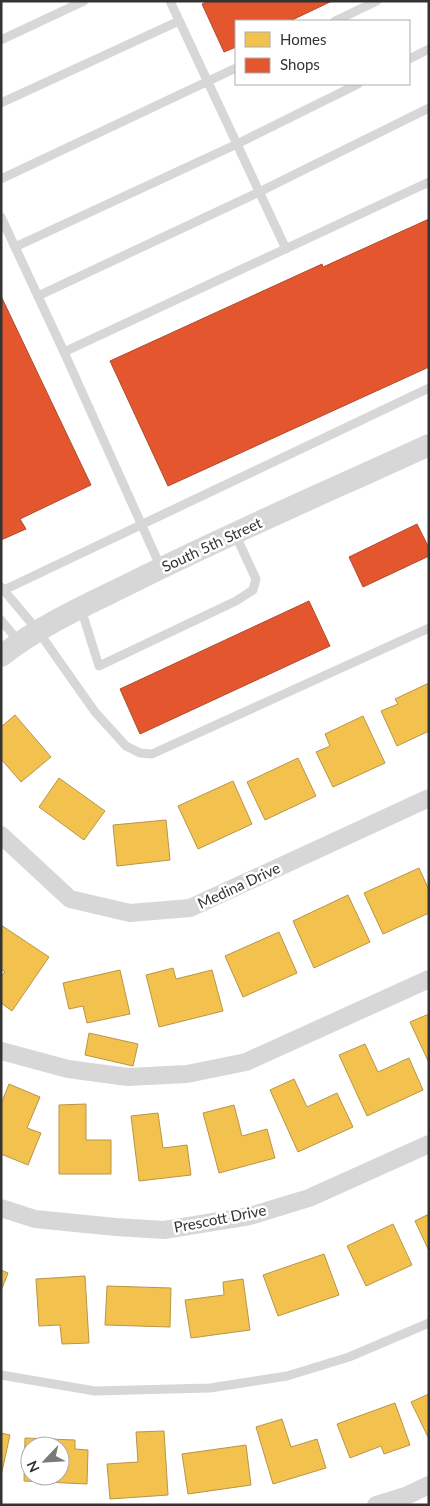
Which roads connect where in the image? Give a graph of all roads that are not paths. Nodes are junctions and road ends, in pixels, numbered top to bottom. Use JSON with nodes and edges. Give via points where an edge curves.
{"nodes":[{"id":1,"x":84,"y":1,"type":"edge"},
{"id":2,"x":170,"y":1,"type":"edge"},
{"id":3,"x":377,"y":1,"type":"edge"},
{"id":4,"x":337,"y":20,"type":"edge"},
{"id":5,"x":179,"y":21,"type":"junction"},
{"id":6,"x":1,"y":40,"type":"edge"},
{"id":7,"x":429,"y":49,"type":"edge"},
{"id":8,"x":410,"y":58,"type":"edge"},
{"id":9,"x":235,"y":68,"type":"edge"},
{"id":10,"x":208,"y":82,"type":"junction"},
{"id":11,"x":356,"y":85,"type":"edge"},
{"id":12,"x":1,"y":103,"type":"edge"},
{"id":13,"x":429,"y":108,"type":"edge"},
{"id":14,"x":237,"y":144,"type":"junction"},
{"id":15,"x":1,"y":179,"type":"edge"},
{"id":16,"x":429,"y":182,"type":"edge"},
{"id":17,"x":259,"y":192,"type":"junction"},
{"id":18,"x":1,"y":217,"type":"edge"},
{"id":19,"x":15,"y":247,"type":"junction"},
{"id":20,"x":286,"y":249,"type":"junction"},
{"id":21,"x":38,"y":296,"type":"junction"},
{"id":22,"x":64,"y":352,"type":"junction"},
{"id":23,"x":429,"y":388,"type":"edge"},
{"id":24,"x":429,"y":445,"type":"edge"},
{"id":25,"x":142,"y":525,"type":"junction"},
{"id":26,"x":235,"y":534,"type":"junction"},
{"id":27,"x":162,"y":568,"type":"junction"},
{"id":28,"x":3,"y":588,"type":"edge"},
{"id":29,"x":80,"y":608,"type":"junction"},
{"id":30,"x":1,"y":620,"type":"edge"},
{"id":31,"x":429,"y":628,"type":"edge"},
{"id":32,"x":29,"y":636,"type":"junction"},
{"id":33,"x":1,"y":656,"type":"edge"},
{"id":34,"x":429,"y":798,"type":"edge"},
{"id":35,"x":1,"y":836,"type":"edge"},
{"id":36,"x":429,"y":979,"type":"edge"},
{"id":37,"x":1,"y":1051,"type":"edge"},
{"id":38,"x":429,"y":1144,"type":"edge"},
{"id":39,"x":1,"y":1208,"type":"edge"},
{"id":40,"x":429,"y":1323,"type":"edge"},
{"id":41,"x":1,"y":1375,"type":"edge"},
{"id":42,"x":429,"y":1485,"type":"edge"},
{"id":43,"x":408,"y":1500,"type":"edge"},
{"id":44,"x":376,"y":1505,"type":"edge"}],
"edges":[{"from":1,"to":6,"type":"lane"},
{"from":2,"to":5,"type":"lane"},
{"from":3,"to":4,"type":"lane"},
{"from":5,"to":10,"type":"lane"},
{"from":5,"to":12,"type":"lane"},
{"from":7,"to":8,"type":"lane"},
{"from":9,"to":10,"type":"lane"},
{"from":10,"to":14,"type":"lane"},
{"from":10,"to":15,"type":"lane"},
{"from":11,"to":14,"type":"lane"},
{"from":13,"to":17,"type":"lane"},
{"from":14,"to":17,"type":"lane"},
{"from":14,"to":19,"type":"lane"},
{"from":16,"to":20,"type":"lane"},
{"from":17,"to":20,"type":"lane"},
{"from":17,"to":21,"type":"lane"},
{"from":18,"to":19,"type":"lane"},
{"from":19,"to":21,"type":"lane"},
{"from":20,"to":22,"type":"lane"},
{"from":21,"to":22,"type":"lane"},
{"from":22,"to":25,"type":"lane"},
{"from":23,"to":25,"type":"lane"},
{"from":24,"to":26,"type":"street","name":"South 5th Street"},
{"from":25,"to":27,"type":"lane"},
{"from":25,"to":28,"type":"lane"},
{"from":26,"to":27,"type":"street","name":"South 5th Street"},
{"from":26,"to":29,"type":"lane","via":[[256,579],[253,590],[99,666]]},
{"from":27,"to":29,"type":"street","name":"South 5th Street"},
{"from":28,"to":32,"type":"lane"},
{"from":29,"to":32,"type":"street","name":"South 5th Street"},
{"from":30,"to":32,"type":"lane"},
{"from":31,"to":32,"type":"lane","via":[[152,754],[140,753],[126,746]]},
{"from":32,"to":33,"type":"street","name":"South 5th Street"},
{"from":34,"to":35,"type":"street","name":"Medina Drive","via":[[190,908],[130,913],[70,899]]},
{"from":36,"to":37,"type":"street","via":[[246,1062],[187,1074],[128,1077],[68,1070]]},
{"from":38,"to":39,"type":"street","name":"Prescott Drive","via":[[309,1198],[250,1216],[164,1230],[35,1219]]},
{"from":40,"to":41,"type":"lane","via":[[349,1358],[287,1376],[210,1388],[95,1391]]},
{"from":42,"to":43,"type":"street"},
{"from":43,"to":44,"type":"street"}]}
